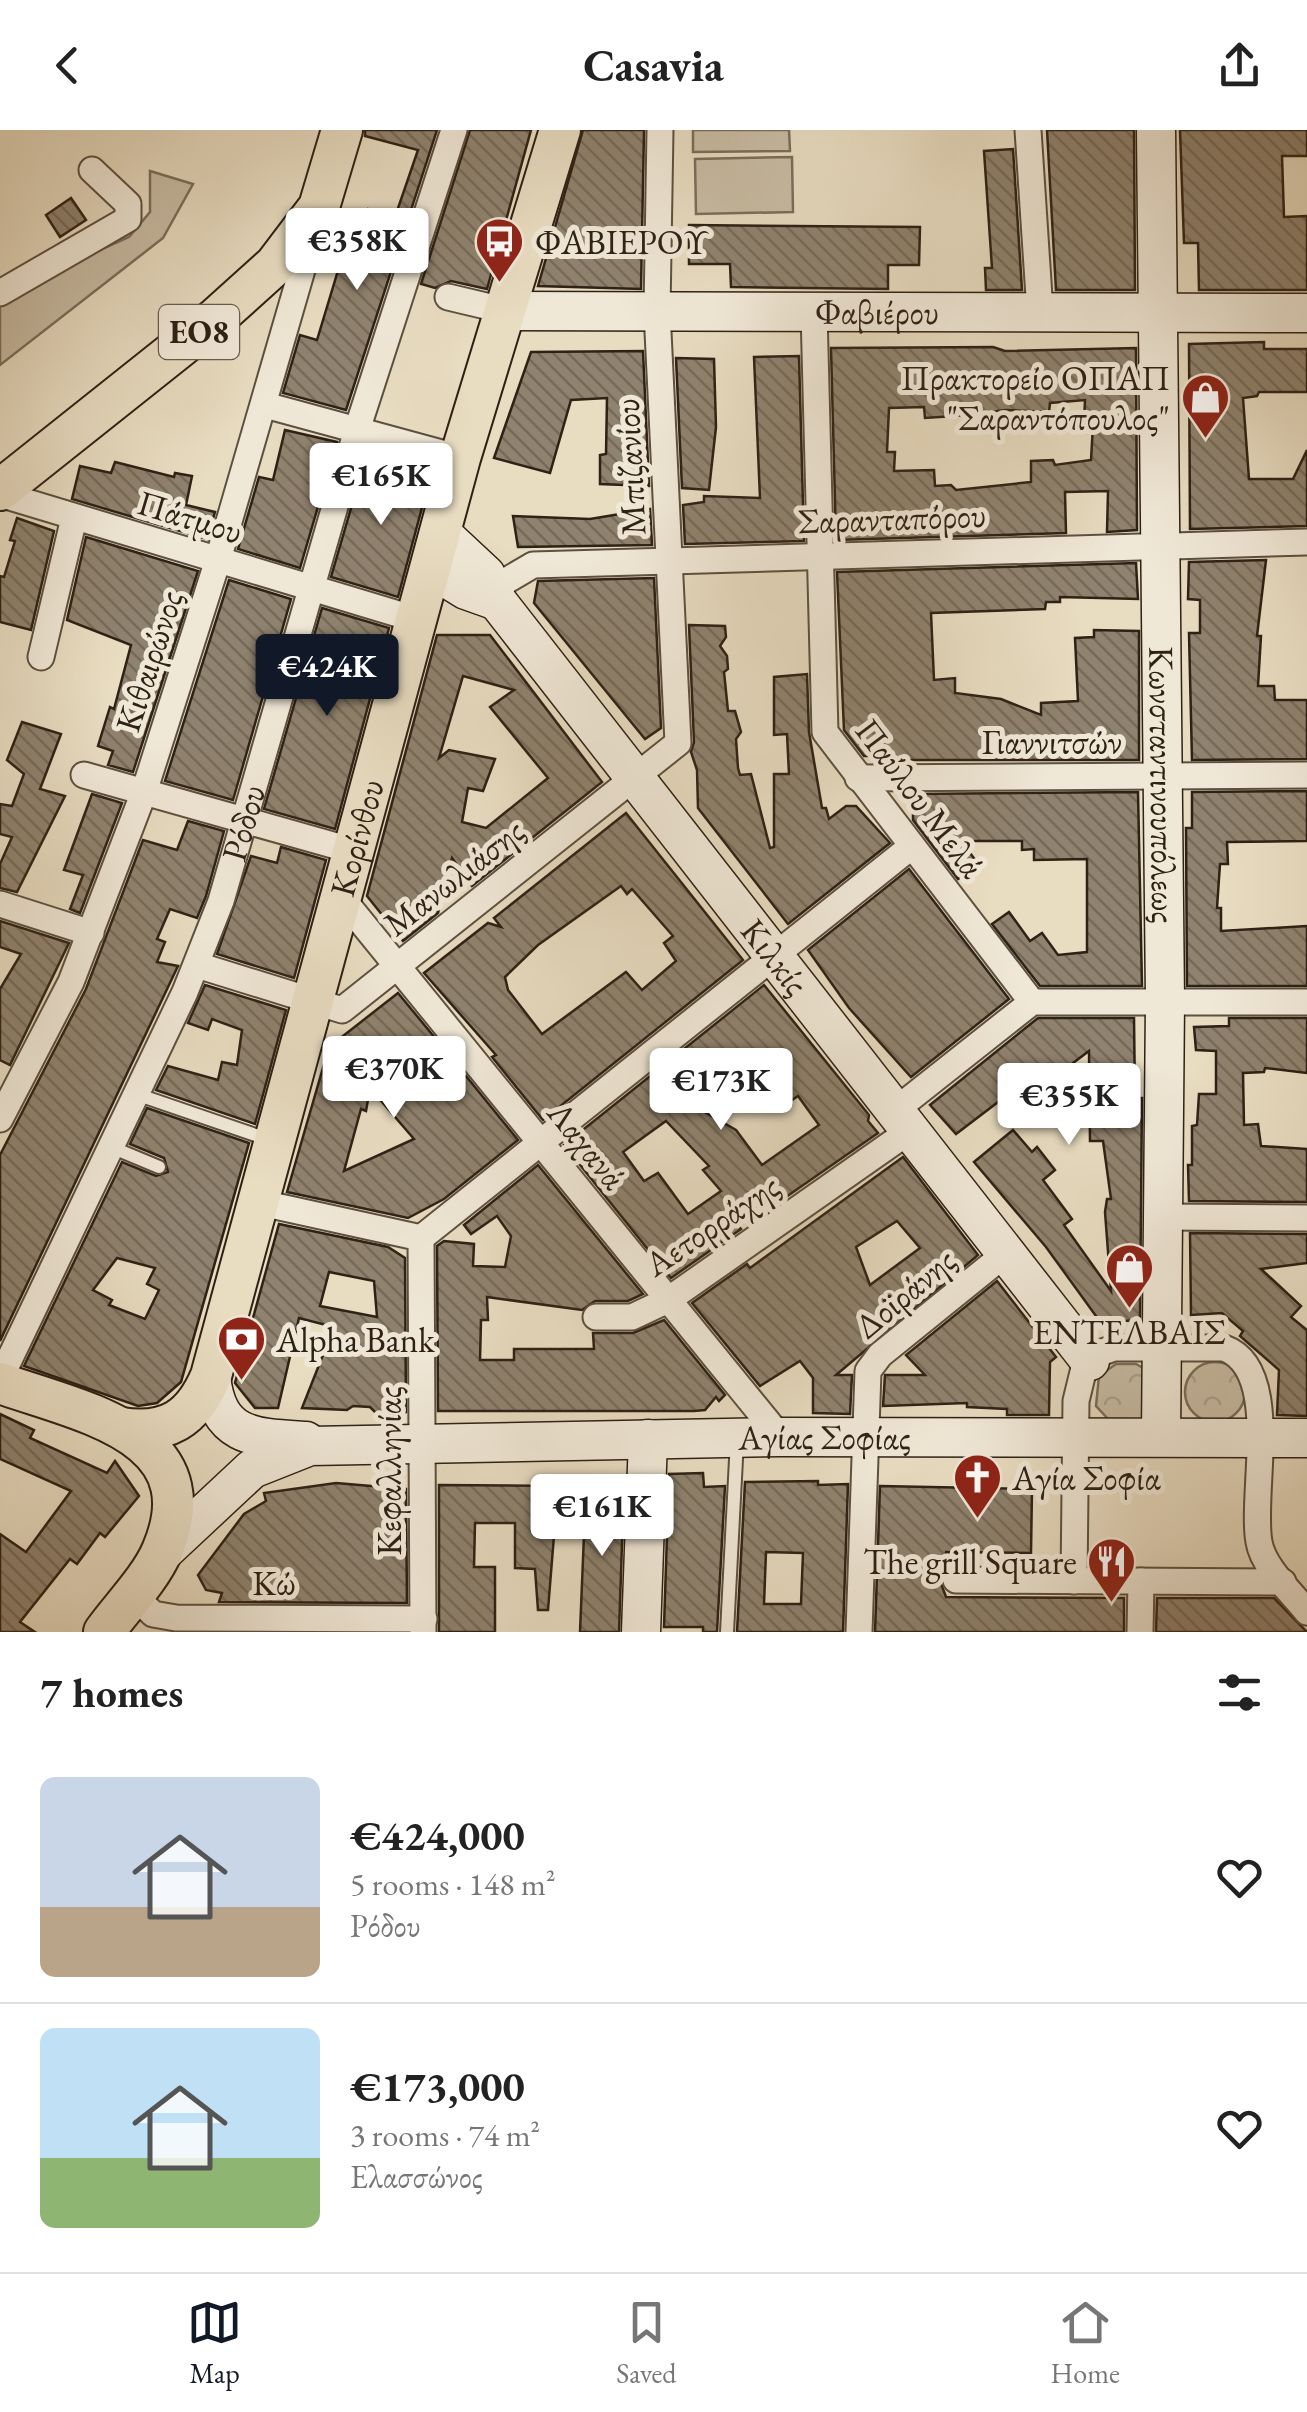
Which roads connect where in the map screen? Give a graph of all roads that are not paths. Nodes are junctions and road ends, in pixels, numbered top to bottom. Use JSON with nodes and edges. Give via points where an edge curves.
{"nodes":[{"id":1,"x":342,"y":130,"type":"edge"},
{"id":2,"x":454,"y":130,"type":"edge"},
{"id":3,"x":560,"y":130,"type":"edge"},
{"id":4,"x":660,"y":130,"type":"edge"},
{"id":5,"x":1028,"y":130,"type":"edge"},
{"id":6,"x":1156,"y":130,"type":"edge"},
{"id":7,"x":92,"y":170,"type":"dead end"},
{"id":8,"x":320,"y":207,"type":"junction"},
{"id":9,"x":0,"y":292,"type":"edge"},
{"id":10,"x":448,"y":297,"type":"dead end"},
{"id":11,"x":507,"y":311,"type":"junction"},
{"id":12,"x":657,"y":311,"type":"junction"},
{"id":13,"x":814,"y":312,"type":"junction"},
{"id":14,"x":1040,"y":312,"type":"junction"},
{"id":15,"x":1158,"y":312,"type":"junction"},
{"id":16,"x":1307,"y":313,"type":"edge"},
{"id":17,"x":265,"y":405,"type":"junction"},
{"id":18,"x":357,"y":430,"type":"junction"},
{"id":19,"x":460,"y":458,"type":"junction"},
{"id":20,"x":0,"y":492,"type":"edge"},
{"id":21,"x":74,"y":518,"type":"junction"},
{"id":22,"x":1307,"y":542,"type":"edge"},
{"id":23,"x":1159,"y":544,"type":"junction"},
{"id":24,"x":437,"y":552,"type":"junction"},
{"id":25,"x":818,"y":556,"type":"junction"},
{"id":26,"x":670,"y":560,"type":"junction"},
{"id":27,"x":217,"y":563,"type":"junction"},
{"id":28,"x":310,"y":589,"type":"junction"},
{"id":29,"x":497,"y":600,"type":"junction"},
{"id":30,"x":418,"y":620,"type":"junction"},
{"id":31,"x":42,"y":657,"type":"dead end"},
{"id":32,"x":84,"y":775,"type":"dead end"},
{"id":33,"x":1307,"y":775,"type":"edge"},
{"id":34,"x":1164,"y":776,"type":"junction"},
{"id":35,"x":858,"y":778,"type":"junction"},
{"id":36,"x":635,"y":780,"type":"junction"},
{"id":37,"x":144,"y":792,"type":"junction"},
{"id":38,"x":244,"y":821,"type":"junction"},
{"id":39,"x":912,"y":846,"type":"junction"},
{"id":40,"x":354,"y":851,"type":"junction"},
{"id":41,"x":342,"y":896,"type":"junction"},
{"id":42,"x":0,"y":904,"type":"edge"},
{"id":43,"x":91,"y":934,"type":"junction"},
{"id":44,"x":773,"y":957,"type":"junction"},
{"id":45,"x":197,"y":964,"type":"junction"},
{"id":46,"x":397,"y":967,"type":"junction"},
{"id":47,"x":1165,"y":1001,"type":"junction"},
{"id":48,"x":1032,"y":1002,"type":"junction"},
{"id":49,"x":1307,"y":1002,"type":"edge"},
{"id":50,"x":312,"y":1003,"type":"junction"},
{"id":51,"x":136,"y":1094,"type":"junction"},
{"id":52,"x":0,"y":1119,"type":"edge"},
{"id":53,"x":900,"y":1122,"type":"junction"},
{"id":54,"x":274,"y":1142,"type":"junction"},
{"id":55,"x":540,"y":1143,"type":"junction"},
{"id":56,"x":111,"y":1147,"type":"junction"},
{"id":57,"x":159,"y":1167,"type":"dead end"},
{"id":58,"x":257,"y":1202,"type":"junction"},
{"id":59,"x":1164,"y":1217,"type":"junction"},
{"id":60,"x":1307,"y":1218,"type":"edge"},
{"id":61,"x":422,"y":1238,"type":"junction"},
{"id":62,"x":1004,"y":1254,"type":"junction"},
{"id":63,"x":668,"y":1300,"type":"junction"},
{"id":64,"x":596,"y":1317,"type":"dead end"},
{"id":65,"x":1164,"y":1347,"type":"junction"},
{"id":66,"x":1090,"y":1361,"type":"junction"},
{"id":67,"x":212,"y":1376,"type":"junction"},
{"id":68,"x":8,"y":1387,"type":"edge"},
{"id":69,"x":752,"y":1403,"type":"junction"},
{"id":70,"x":120,"y":1428,"type":"junction"},
{"id":71,"x":730,"y":1437,"type":"junction"},
{"id":72,"x":780,"y":1437,"type":"junction"},
{"id":73,"x":864,"y":1437,"type":"junction"},
{"id":74,"x":1074,"y":1437,"type":"junction"},
{"id":75,"x":1161,"y":1438,"type":"junction"},
{"id":76,"x":1257,"y":1438,"type":"junction"},
{"id":77,"x":1307,"y":1438,"type":"edge"},
{"id":78,"x":648,"y":1439,"type":"junction"},
{"id":79,"x":344,"y":1442,"type":"junction"},
{"id":80,"x":424,"y":1442,"type":"junction"},
{"id":81,"x":162,"y":1553,"type":"junction"},
{"id":82,"x":956,"y":1580,"type":"dead end"},
{"id":83,"x":1074,"y":1581,"type":"junction"},
{"id":84,"x":1141,"y":1581,"type":"junction"},
{"id":85,"x":1283,"y":1582,"type":"junction"},
{"id":86,"x":1307,"y":1612,"type":"edge"},
{"id":87,"x":145,"y":1613,"type":"edge"},
{"id":88,"x":424,"y":1626,"type":"edge"},
{"id":89,"x":104,"y":1632,"type":"edge"},
{"id":90,"x":641,"y":1632,"type":"edge"},
{"id":91,"x":727,"y":1632,"type":"edge"},
{"id":92,"x":859,"y":1632,"type":"edge"},
{"id":93,"x":1140,"y":1632,"type":"edge"}],
"edges":[{"from":1,"to":8,"type":"main road","number":"ΕΟ8"},
{"from":2,"to":18,"type":"street","name":"Ρόδου"},
{"from":3,"to":11,"type":"main road","name":"Κορίνθου"},
{"from":4,"to":12,"type":"street","name":"Μπιζανίου"},
{"from":5,"to":14,"type":"street"},
{"from":6,"to":15,"type":"main road","name":"Κωνσταντινουπόλεως"},
{"from":7,"to":9,"type":"street","via":[[128,204],[128,219]]},
{"from":8,"to":17,"type":"street","name":"Κιθαιρώνος"},
{"from":8,"to":20,"type":"main road","number":"ΕΟ8","via":[[254,285]]},
{"from":10,"to":11,"type":"street","name":"Φαβιέρου"},
{"from":11,"to":12,"type":"main road","name":"Φαβιέρου"},
{"from":11,"to":19,"type":"main road","name":"Κορίνθου"},
{"from":12,"to":13,"type":"main road","name":"Φαβιέρου"},
{"from":12,"to":26,"type":"street","name":"Μπιζανίου"},
{"from":13,"to":14,"type":"main road","name":"Φαβιέρου"},
{"from":13,"to":25,"type":"street","name":"Παύλου Μελά"},
{"from":14,"to":15,"type":"main road","name":"Φαβιέρου"},
{"from":15,"to":16,"type":"main road","name":"Φαβιέρου"},
{"from":15,"to":23,"type":"main road","name":"Κωνσταντινουπόλεως"},
{"from":17,"to":18,"type":"street"},
{"from":17,"to":27,"type":"street","name":"Κιθαιρώνος"},
{"from":18,"to":19,"type":"street"},
{"from":18,"to":28,"type":"street","name":"Ρόδου"},
{"from":19,"to":24,"type":"main road","name":"Κορίνθου"},
{"from":20,"to":21,"type":"street","name":"Πάτμου"},
{"from":21,"to":27,"type":"street","name":"Πάτμου"},
{"from":21,"to":31,"type":"street"},
{"from":22,"to":23,"type":"street","name":"Σαρανταπόρου"},
{"from":23,"to":25,"type":"street","name":"Σαρανταπόρου"},
{"from":23,"to":34,"type":"main road","name":"Κωνσταντινουπόλεως"},
{"from":24,"to":29,"type":"main road","name":"Κιλκίς","via":[[486,575]]},
{"from":24,"to":30,"type":"main road","name":"Κορίνθου"},
{"from":25,"to":26,"type":"street","name":"Σαρανταπόρου"},
{"from":25,"to":35,"type":"street","name":"Παύλου Μελά","via":[[826,732]]},
{"from":26,"to":29,"type":"street","name":"Σαρανταπόρου","via":[[533,565],[504,582]]},
{"from":26,"to":36,"type":"street","name":"Μπιζανίου","via":[[679,741]]},
{"from":27,"to":28,"type":"street","name":"Πάτμου"},
{"from":27,"to":37,"type":"street","name":"Κιθαιρώνος"},
{"from":28,"to":30,"type":"street","name":"Πάτμου"},
{"from":28,"to":38,"type":"street","name":"Ρόδου"},
{"from":29,"to":36,"type":"main road","name":"Κιλκίς"},
{"from":30,"to":40,"type":"main road","name":"Κορίνθου"},
{"from":32,"to":37,"type":"street"},
{"from":33,"to":34,"type":"street","name":"Γιαννιτσών"},
{"from":34,"to":35,"type":"street","name":"Γιαννιτσών"},
{"from":34,"to":47,"type":"main road","name":"Κωνσταντινουπόλεως"},
{"from":35,"to":39,"type":"street","name":"Παύλου Μελά"},
{"from":36,"to":44,"type":"main road","name":"Κιλκίς"},
{"from":36,"to":46,"type":"street","name":"Μανωλιάσης"},
{"from":37,"to":38,"type":"street"},
{"from":37,"to":43,"type":"street","name":"Κιθαιρώνος"},
{"from":38,"to":40,"type":"street"},
{"from":38,"to":45,"type":"street","name":"Ρόδου"},
{"from":39,"to":44,"type":"street"},
{"from":39,"to":48,"type":"street","name":"Παύλου Μελά"},
{"from":40,"to":41,"type":"main road","name":"Κορίνθου"},
{"from":41,"to":46,"type":"street","name":"Λαχανά"},
{"from":41,"to":50,"type":"main road","name":"Κορίνθου"},
{"from":42,"to":43,"type":"street"},
{"from":43,"to":52,"type":"street","name":"Κιθαιρώνος"},
{"from":44,"to":53,"type":"main road","name":"Κιλκίς"},
{"from":44,"to":55,"type":"street"},
{"from":45,"to":50,"type":"street"},
{"from":45,"to":51,"type":"street","name":"Ρόδου"},
{"from":46,"to":50,"type":"street","name":"Μανωλιάσης","via":[[342,1010]]},
{"from":46,"to":55,"type":"street","name":"Λαχανά"},
{"from":47,"to":48,"type":"street"},
{"from":47,"to":49,"type":"street"},
{"from":47,"to":59,"type":"main road","name":"Κωνσταντινουπόλεως"},
{"from":48,"to":53,"type":"street","name":"Αετορράχης"},
{"from":50,"to":54,"type":"main road","name":"Κορίνθου"},
{"from":51,"to":54,"type":"lane"},
{"from":51,"to":56,"type":"street","name":"Ρόδου"},
{"from":53,"to":62,"type":"main road","name":"Κιλκίς"},
{"from":53,"to":63,"type":"street","name":"Αετορράχης"},
{"from":54,"to":58,"type":"main road","name":"Κορίνθου"},
{"from":55,"to":61,"type":"street"},
{"from":55,"to":63,"type":"street","name":"Λαχανά"},
{"from":56,"to":57,"type":"lane"},
{"from":56,"to":68,"type":"street","name":"Ρόδου"},
{"from":58,"to":61,"type":"street"},
{"from":58,"to":67,"type":"main road","name":"Κορίνθου"},
{"from":59,"to":60,"type":"street"},
{"from":59,"to":65,"type":"main road","name":"Κωνσταντινουπόλεως"},
{"from":61,"to":80,"type":"street","name":"Κεφαλληνίας"},
{"from":62,"to":66,"type":"main road","name":"Κιλκίς"},
{"from":62,"to":73,"type":"street","name":"Δοϊράνης","via":[[875,1360],[866,1377]]},
{"from":63,"to":64,"type":"street","name":"Αετορράχης","via":[[632,1317]]},
{"from":63,"to":69,"type":"street","name":"Λαχανά"},
{"from":65,"to":66,"type":"street","via":[[1114,1348]]},
{"from":65,"to":75,"type":"main road","name":"Κωνσταντινουπόλεως"},
{"from":65,"to":76,"type":"street","via":[[1224,1348],[1239,1356],[1257,1382]]},
{"from":66,"to":74,"type":"street","via":[[1077,1386]]},
{"from":67,"to":70,"type":"main road","via":[[202,1399],[178,1422],[149,1431]]},
{"from":67,"to":79,"type":"main road","via":[[222,1415],[249,1436]]},
{"from":68,"to":70,"type":"main road"},
{"from":69,"to":71,"type":"street"},
{"from":69,"to":72,"type":"street","name":"Λαχανά"},
{"from":70,"to":81,"type":"main road","via":[[154,1450],[173,1487]]},
{"from":71,"to":72,"type":"main road","name":"Αγίας Σοφίας"},
{"from":71,"to":78,"type":"main road","name":"Αγίας Σοφίας"},
{"from":71,"to":91,"type":"lane"},
{"from":72,"to":73,"type":"main road","name":"Αγίας Σοφίας"},
{"from":73,"to":74,"type":"main road","name":"Αγίας Σοφίας"},
{"from":73,"to":92,"type":"street","name":"Δοϊράνης"},
{"from":74,"to":75,"type":"main road","name":"Αγίας Σοφίας"},
{"from":74,"to":83,"type":"street"},
{"from":75,"to":76,"type":"main road","name":"Αγίας Σοφίας"},
{"from":76,"to":77,"type":"main road","name":"Αγίας Σοφίας"},
{"from":76,"to":85,"type":"street","via":[[1259,1542]]},
{"from":78,"to":80,"type":"main road","name":"Αγίας Σοφίας"},
{"from":78,"to":90,"type":"main road"},
{"from":79,"to":80,"type":"main road","name":"Αγίας Σοφίας"},
{"from":79,"to":81,"type":"main road","via":[[261,1463]]},
{"from":80,"to":88,"type":"street","name":"Κεφαλληνίας"},
{"from":81,"to":87,"type":"main road"},
{"from":82,"to":83,"type":"street"},
{"from":83,"to":84,"type":"street"},
{"from":84,"to":85,"type":"street"},
{"from":84,"to":93,"type":"street"},
{"from":85,"to":86,"type":"street"},
{"from":87,"to":88,"type":"street","name":"Κώ"},
{"from":87,"to":89,"type":"main road"}]}
